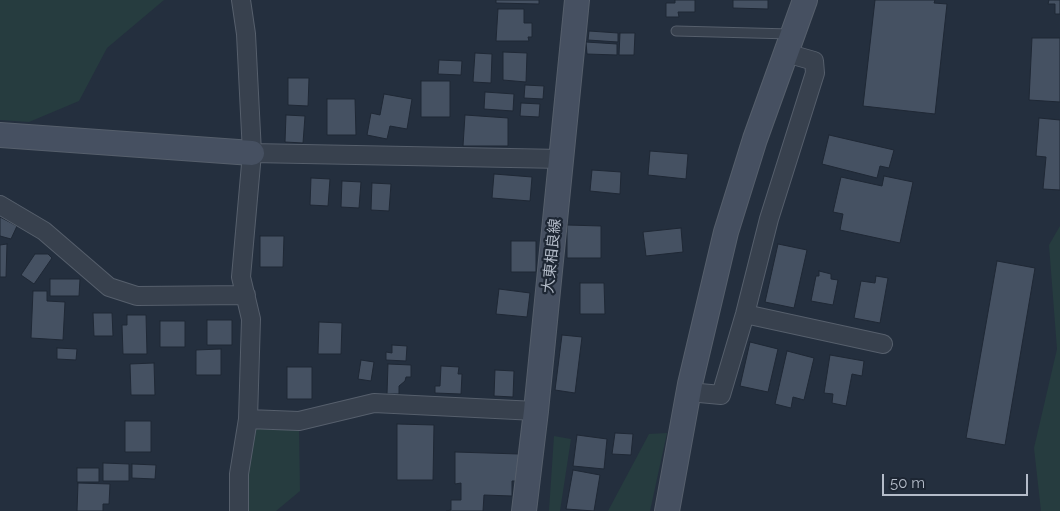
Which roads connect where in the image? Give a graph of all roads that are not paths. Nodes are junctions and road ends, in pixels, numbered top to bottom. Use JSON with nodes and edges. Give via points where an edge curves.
{"nodes":[{"id":1,"x":241,"y":0,"type":"edge"},
{"id":2,"x":576,"y":0,"type":"edge"},
{"id":3,"x":804,"y":0,"type":"edge"},
{"id":4,"x":676,"y":30,"type":"dead end"},
{"id":5,"x":789,"y":44,"type":"junction"},
{"id":6,"x":0,"y":135,"type":"edge"},
{"id":7,"x":252,"y":153,"type":"junction"},
{"id":8,"x":562,"y":159,"type":"junction"},
{"id":9,"x":0,"y":205,"type":"edge"},
{"id":10,"x":246,"y":296,"type":"junction"},
{"id":11,"x":745,"y":314,"type":"junction"},
{"id":12,"x":883,"y":344,"type":"dead end"},
{"id":13,"x":689,"y":392,"type":"junction"},
{"id":14,"x":536,"y":411,"type":"junction"},
{"id":15,"x":248,"y":419,"type":"junction"},
{"id":16,"x":239,"y":511,"type":"edge"},
{"id":17,"x":524,"y":511,"type":"edge"},
{"id":18,"x":667,"y":511,"type":"edge"}],
"edges":[{"from":1,"to":7,"type":"street","via":[[246,34]]},
{"from":2,"to":8,"type":"street","name":"大東相良線"},
{"from":3,"to":5,"type":"street"},
{"from":4,"to":5,"type":"lane"},
{"from":5,"to":11,"type":"street","via":[[814,61],[815,73],[769,218]]},
{"from":5,"to":13,"type":"street","via":[[726,232]]},
{"from":6,"to":7,"type":"street"},
{"from":7,"to":8,"type":"street"},
{"from":7,"to":10,"type":"street","via":[[241,277]]},
{"from":8,"to":14,"type":"street","name":"大東相良線"},
{"from":9,"to":10,"type":"street","via":[[44,231],[109,287],[137,296]]},
{"from":10,"to":15,"type":"street","via":[[251,319]]},
{"from":11,"to":12,"type":"street"},
{"from":11,"to":13,"type":"street","via":[[721,395]]},
{"from":13,"to":18,"type":"street"},
{"from":14,"to":15,"type":"street","via":[[374,403],[299,421]]},
{"from":14,"to":17,"type":"street","name":"大東相良線"},
{"from":15,"to":16,"type":"street","via":[[239,474]]}]}
